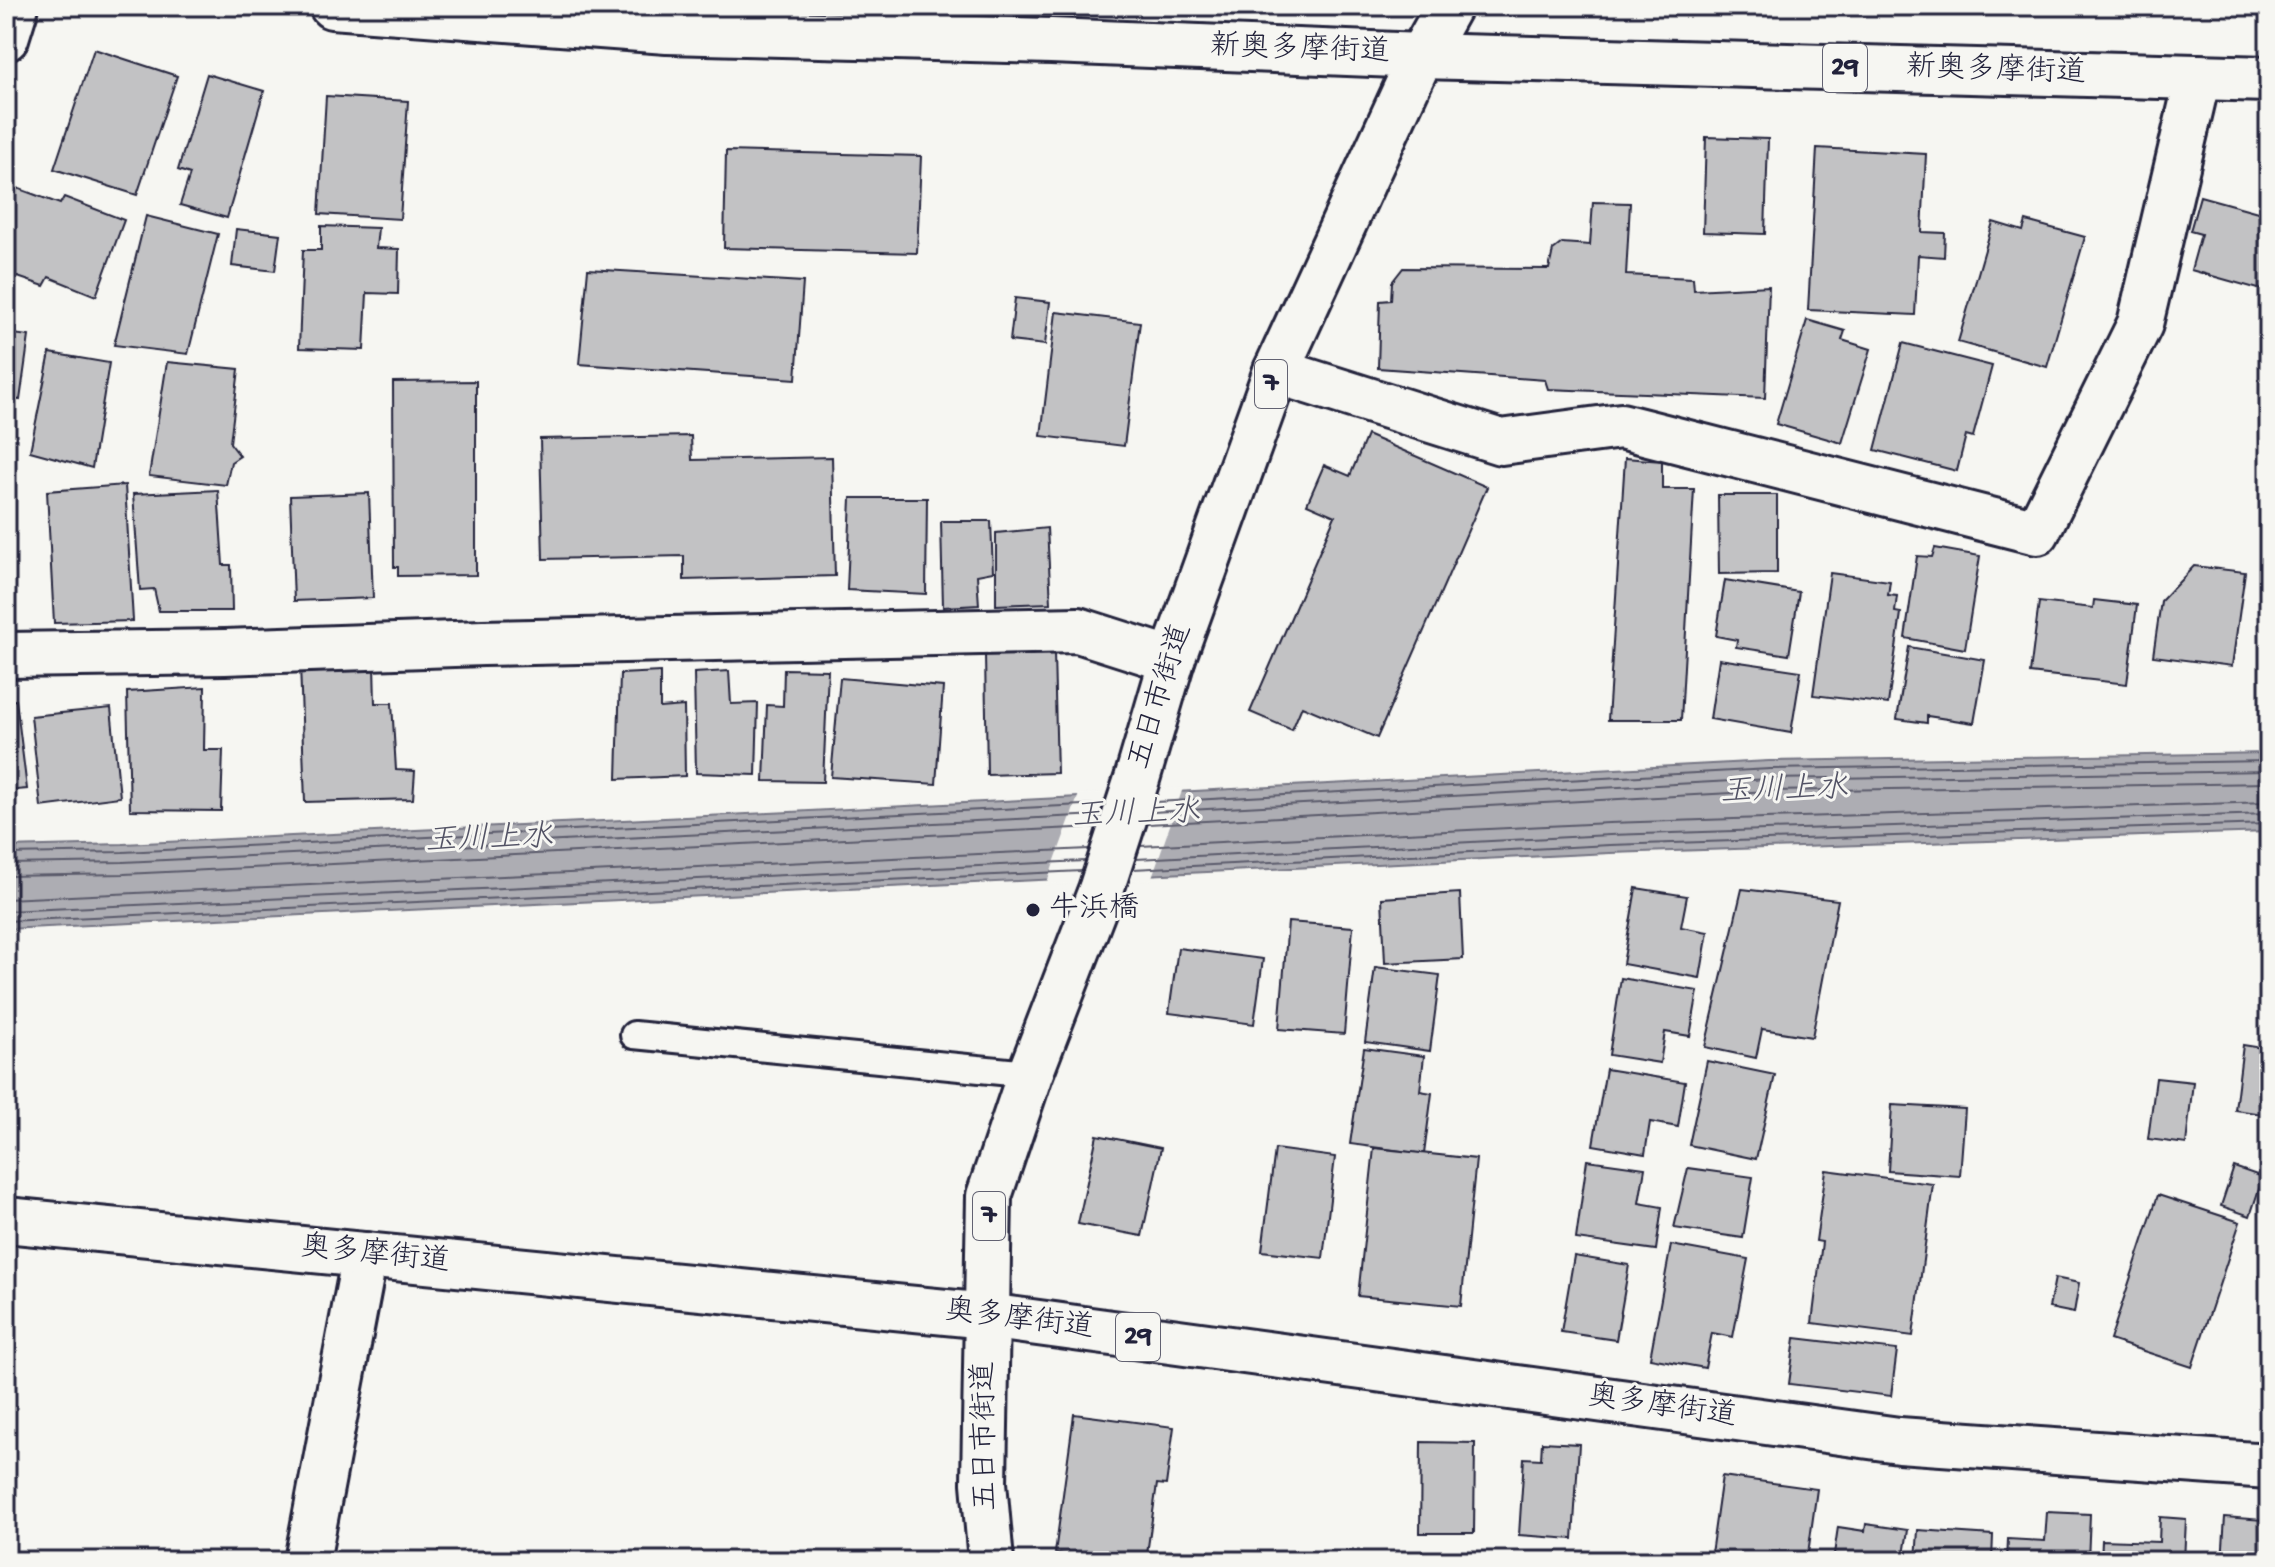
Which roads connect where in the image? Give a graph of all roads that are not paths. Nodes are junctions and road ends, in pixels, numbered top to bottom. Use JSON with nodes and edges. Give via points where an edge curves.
{"nodes":[{"id":1,"x":16,"y":6,"type":"edge"},
{"id":2,"x":332,"y":6,"type":"edge"},
{"id":3,"x":1449,"y":6,"type":"edge"},
{"id":4,"x":672,"y":19,"type":"edge"},
{"id":5,"x":6,"y":38,"type":"edge"},
{"id":6,"x":1421,"y":56,"type":"junction"},
{"id":7,"x":2198,"y":77,"type":"junction"},
{"id":8,"x":2269,"y":79,"type":"edge"},
{"id":9,"x":1276,"y":371,"type":"junction"},
{"id":10,"x":6,"y":655,"type":"edge"},
{"id":11,"x":1172,"y":660,"type":"junction"},
{"id":12,"x":634,"y":1035,"type":"dead end"},
{"id":13,"x":1030,"y":1074,"type":"junction"},
{"id":14,"x":6,"y":1220,"type":"edge"},
{"id":15,"x":365,"y":1255,"type":"junction"},
{"id":16,"x":987,"y":1316,"type":"junction"},
{"id":17,"x":2269,"y":1466,"type":"edge"},
{"id":18,"x":307,"y":1561,"type":"edge"},
{"id":19,"x":991,"y":1561,"type":"edge"}],
"edges":[{"from":1,"to":5,"type":"main road"},
{"from":2,"to":4,"type":"main road","name":"新奥多摩街道","number":"29"},
{"from":3,"to":6,"type":"main road","name":"五日市街道","number":"7"},
{"from":4,"to":6,"type":"main road","name":"新奥多摩街道","number":"29"},
{"from":6,"to":7,"type":"main road","name":"新奥多摩街道","number":"29"},
{"from":6,"to":9,"type":"main road","name":"五日市街道","number":"7"},
{"from":7,"to":8,"type":"main road","name":"新奥多摩街道","number":"29"},
{"from":7,"to":9,"type":"main road","via":[[2140,324],[2037,532],[1621,426],[1501,442]]},
{"from":9,"to":11,"type":"main road","name":"五日市街道","number":"7"},
{"from":10,"to":11,"type":"main road","via":[[1078,630]]},
{"from":11,"to":13,"type":"main road","name":"五日市街道","number":"7","via":[[1101,890]]},
{"from":12,"to":13,"type":"lane"},
{"from":13,"to":16,"type":"main road","name":"五日市街道","number":"7","via":[[989,1196]]},
{"from":14,"to":15,"type":"main road","name":"奥多摩街道","number":"29"},
{"from":15,"to":16,"type":"main road","name":"奥多摩街道","number":"29"},
{"from":15,"to":18,"type":"main road"},
{"from":16,"to":17,"type":"main road","name":"奥多摩街道","number":"29","via":[[1899,1440]]},
{"from":16,"to":19,"type":"main road","name":"五日市街道","number":"7","via":[[984,1483]]}]}
